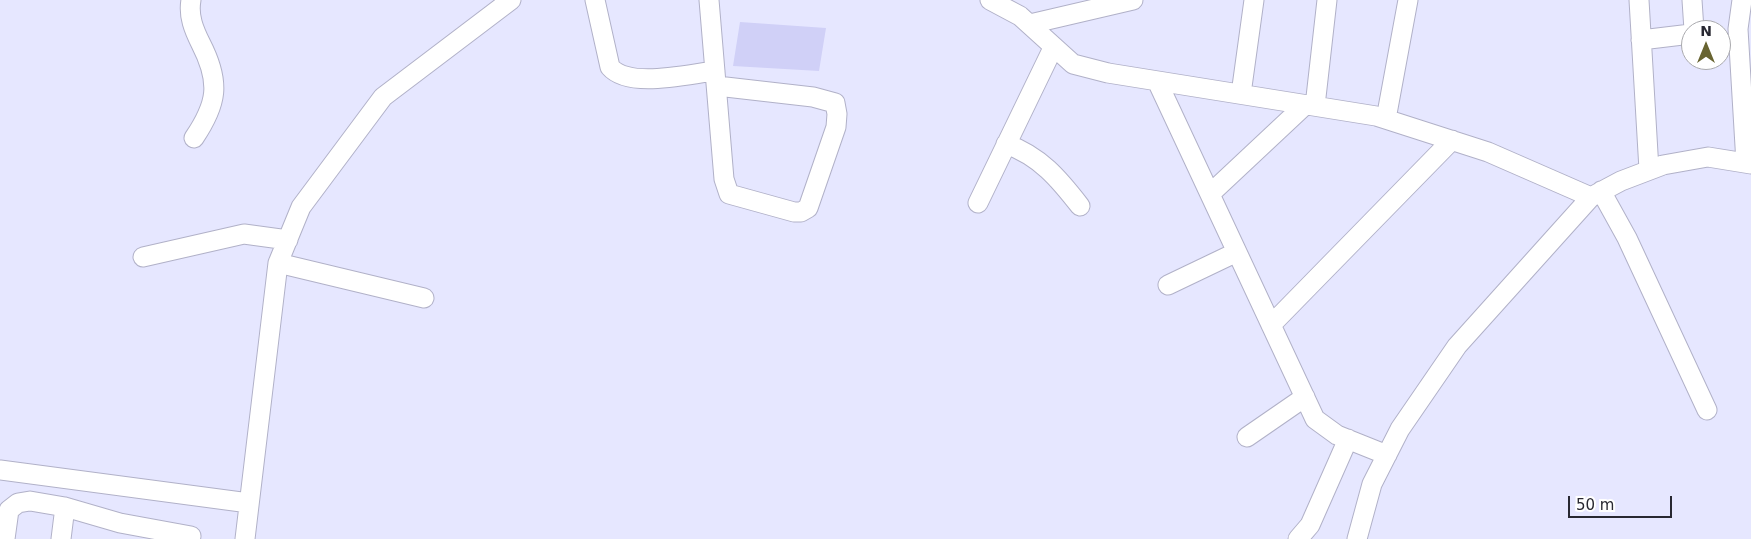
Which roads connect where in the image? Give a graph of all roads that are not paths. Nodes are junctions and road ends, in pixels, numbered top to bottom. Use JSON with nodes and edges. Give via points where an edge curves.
{"nodes":[{"id":1,"x":191,"y":0,"type":"edge"},
{"id":2,"x":511,"y":0,"type":"edge"},
{"id":3,"x":594,"y":0,"type":"edge"},
{"id":4,"x":710,"y":0,"type":"edge"},
{"id":5,"x":990,"y":0,"type":"edge"},
{"id":6,"x":1133,"y":0,"type":"edge"},
{"id":7,"x":1254,"y":0,"type":"edge"},
{"id":8,"x":1327,"y":0,"type":"edge"},
{"id":9,"x":1408,"y":0,"type":"edge"},
{"id":10,"x":1639,"y":0,"type":"edge"},
{"id":11,"x":1692,"y":0,"type":"edge"},
{"id":12,"x":1742,"y":0,"type":"edge"},
{"id":13,"x":1693,"y":20,"type":"edge"},
{"id":14,"x":1030,"y":24,"type":"junction"},
{"id":15,"x":1731,"y":25,"type":"edge"},
{"id":16,"x":1681,"y":35,"type":"edge"},
{"id":17,"x":1641,"y":40,"type":"junction"},
{"id":18,"x":1731,"y":43,"type":"edge"},
{"id":19,"x":1053,"y":48,"type":"junction"},
{"id":20,"x":716,"y":79,"type":"junction"},
{"id":21,"x":1157,"y":81,"type":"junction"},
{"id":22,"x":1241,"y":94,"type":"junction"},
{"id":23,"x":1310,"y":106,"type":"junction"},
{"id":24,"x":1386,"y":119,"type":"junction"},
{"id":25,"x":194,"y":138,"type":"dead end"},
{"id":26,"x":1452,"y":140,"type":"junction"},
{"id":27,"x":1006,"y":144,"type":"junction"},
{"id":28,"x":1749,"y":163,"type":"edge"},
{"id":29,"x":1649,"y":170,"type":"junction"},
{"id":30,"x":1210,"y":194,"type":"junction"},
{"id":31,"x":1596,"y":194,"type":"junction"},
{"id":32,"x":978,"y":203,"type":"dead end"},
{"id":33,"x":1080,"y":206,"type":"dead end"},
{"id":34,"x":288,"y":240,"type":"junction"},
{"id":35,"x":1237,"y":252,"type":"junction"},
{"id":36,"x":143,"y":257,"type":"dead end"},
{"id":37,"x":278,"y":263,"type":"junction"},
{"id":38,"x":1168,"y":285,"type":"dead end"},
{"id":39,"x":424,"y":298,"type":"dead end"},
{"id":40,"x":1271,"y":325,"type":"junction"},
{"id":41,"x":1305,"y":397,"type":"junction"},
{"id":42,"x":1708,"y":410,"type":"dead end"},
{"id":43,"x":1247,"y":436,"type":"dead end"},
{"id":44,"x":1348,"y":439,"type":"junction"},
{"id":45,"x":1387,"y":455,"type":"junction"},
{"id":46,"x":0,"y":470,"type":"edge"},
{"id":47,"x":249,"y":503,"type":"junction"},
{"id":48,"x":65,"y":507,"type":"junction"},
{"id":49,"x":120,"y":531,"type":"edge"},
{"id":50,"x":191,"y":536,"type":"dead end"},
{"id":51,"x":5,"y":539,"type":"edge"},
{"id":52,"x":61,"y":539,"type":"edge"},
{"id":53,"x":245,"y":539,"type":"edge"},
{"id":54,"x":1298,"y":539,"type":"edge"},
{"id":55,"x":1357,"y":539,"type":"edge"}],
"edges":[{"from":1,"to":25,"type":"street","via":[[190,18],[212,70],[214,103]]},
{"from":2,"to":34,"type":"street","via":[[383,97],[301,207]]},
{"from":3,"to":20,"type":"street","via":[[610,67],[616,74],[629,78]]},
{"from":4,"to":20,"type":"street"},
{"from":5,"to":14,"type":"street"},
{"from":6,"to":14,"type":"street"},
{"from":7,"to":22,"type":"street"},
{"from":8,"to":23,"type":"street"},
{"from":9,"to":24,"type":"street"},
{"from":10,"to":17,"type":"street"},
{"from":11,"to":13,"type":"street"},
{"from":12,"to":15,"type":"street"},
{"from":14,"to":19,"type":"street"},
{"from":16,"to":17,"type":"street"},
{"from":17,"to":29,"type":"street"},
{"from":18,"to":28,"type":"street"},
{"from":19,"to":21,"type":"street","via":[[1073,64]]},
{"from":19,"to":27,"type":"street"},
{"from":20,"to":20,"type":"street","via":[[724,179],[729,194],[794,212],[808,208],[836,127],[835,102]]},
{"from":21,"to":22,"type":"street"},
{"from":21,"to":30,"type":"street"},
{"from":22,"to":23,"type":"street"},
{"from":23,"to":24,"type":"street"},
{"from":23,"to":30,"type":"street"},
{"from":24,"to":26,"type":"street"},
{"from":26,"to":31,"type":"street"},
{"from":26,"to":40,"type":"street"},
{"from":27,"to":32,"type":"street"},
{"from":27,"to":33,"type":"street","via":[[1036,158],[1057,176]]},
{"from":28,"to":29,"type":"street","via":[[1708,157]]},
{"from":29,"to":31,"type":"street"},
{"from":30,"to":35,"type":"street"},
{"from":31,"to":42,"type":"street","via":[[1627,238]]},
{"from":31,"to":45,"type":"street","via":[[1456,346],[1400,429]]},
{"from":34,"to":36,"type":"street","via":[[244,234]]},
{"from":34,"to":37,"type":"street"},
{"from":35,"to":38,"type":"street"},
{"from":35,"to":40,"type":"street"},
{"from":37,"to":39,"type":"street"},
{"from":37,"to":47,"type":"street"},
{"from":40,"to":41,"type":"street"},
{"from":41,"to":43,"type":"street"},
{"from":41,"to":44,"type":"street","via":[[1315,419],[1324,428]]},
{"from":44,"to":45,"type":"street"},
{"from":44,"to":54,"type":"street","via":[[1310,524]]},
{"from":45,"to":55,"type":"street","via":[[1372,484]]},
{"from":46,"to":47,"type":"street"},
{"from":47,"to":53,"type":"street"},
{"from":48,"to":49,"type":"street"},
{"from":48,"to":51,"type":"street","via":[[30,501],[18,503],[9,510]]},
{"from":48,"to":52,"type":"street"},
{"from":49,"to":50,"type":"street"}]}
